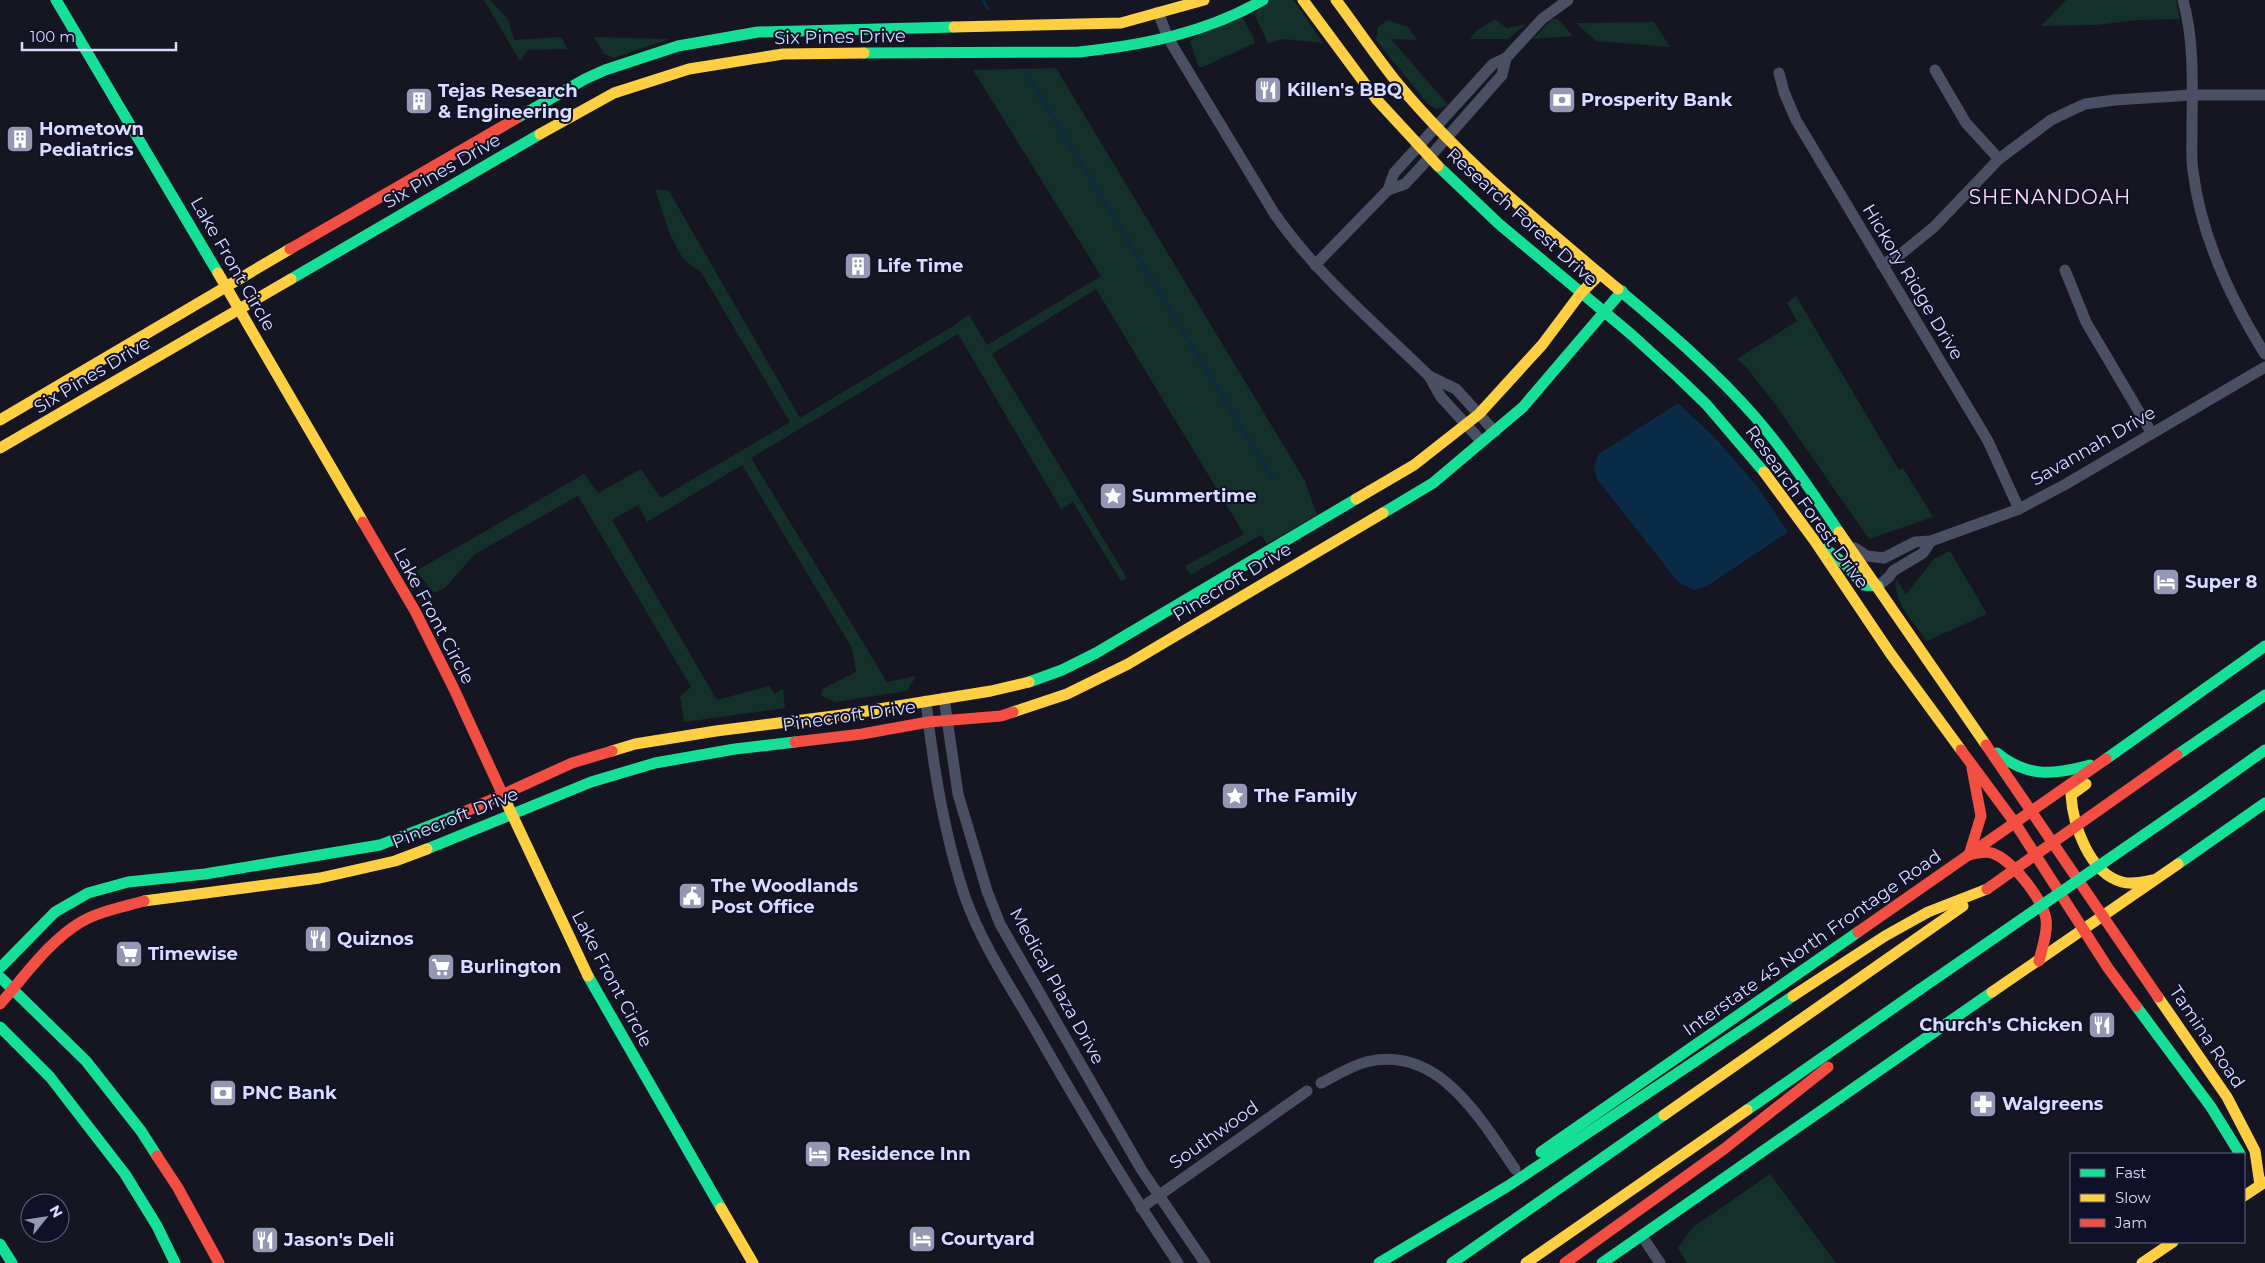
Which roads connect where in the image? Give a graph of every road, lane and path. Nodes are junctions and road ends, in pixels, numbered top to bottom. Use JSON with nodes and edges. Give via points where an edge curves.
{"nodes":[{"id":1,"x":56,"y":0,"type":"edge"},
{"id":2,"x":1204,"y":0,"type":"edge"},
{"id":3,"x":1263,"y":0,"type":"edge"},
{"id":4,"x":1303,"y":0,"type":"edge"},
{"id":5,"x":1336,"y":0,"type":"edge"},
{"id":6,"x":1568,"y":0,"type":"edge"},
{"id":7,"x":2183,"y":0,"type":"edge"},
{"id":8,"x":1158,"y":12,"type":"junction"},
{"id":9,"x":780,"y":31,"type":"junction"},
{"id":10,"x":1168,"y":38,"type":"junction"},
{"id":11,"x":948,"y":40,"type":"junction"},
{"id":12,"x":783,"y":54,"type":"junction"},
{"id":13,"x":1506,"y":58,"type":"junction"},
{"id":14,"x":1935,"y":70,"type":"dead end"},
{"id":15,"x":1779,"y":73,"type":"dead end"},
{"id":16,"x":2192,"y":94,"type":"junction"},
{"id":17,"x":2265,"y":95,"type":"edge"},
{"id":18,"x":1436,"y":126,"type":"junction"},
{"id":19,"x":1448,"y":138,"type":"junction"},
{"id":20,"x":1418,"y":147,"type":"junction"},
{"id":21,"x":1430,"y":158,"type":"junction"},
{"id":22,"x":1999,"y":159,"type":"junction"},
{"id":23,"x":1388,"y":190,"type":"junction"},
{"id":24,"x":1315,"y":265,"type":"junction"},
{"id":25,"x":1882,"y":265,"type":"junction"},
{"id":26,"x":2065,"y":270,"type":"dead end"},
{"id":27,"x":1600,"y":274,"type":"junction"},
{"id":28,"x":226,"y":288,"type":"junction"},
{"id":29,"x":1622,"y":292,"type":"junction"},
{"id":30,"x":1581,"y":293,"type":"junction"},
{"id":31,"x":238,"y":309,"type":"junction"},
{"id":32,"x":1605,"y":312,"type":"junction"},
{"id":33,"x":2265,"y":354,"type":"edge"},
{"id":34,"x":2265,"y":367,"type":"edge"},
{"id":35,"x":1429,"y":376,"type":"junction"},
{"id":36,"x":23,"y":407,"type":"junction"},
{"id":37,"x":1479,"y":414,"type":"junction"},
{"id":38,"x":0,"y":420,"type":"edge"},
{"id":39,"x":1466,"y":424,"type":"junction"},
{"id":40,"x":35,"y":429,"type":"junction"},
{"id":41,"x":1495,"y":432,"type":"junction"},
{"id":42,"x":2151,"y":432,"type":"junction"},
{"id":43,"x":1482,"y":442,"type":"junction"},
{"id":44,"x":0,"y":448,"type":"edge"},
{"id":45,"x":2018,"y":509,"type":"junction"},
{"id":46,"x":1814,"y":540,"type":"junction"},
{"id":47,"x":1931,"y":541,"type":"junction"},
{"id":48,"x":1850,"y":545,"type":"junction"},
{"id":49,"x":1878,"y":586,"type":"junction"},
{"id":50,"x":2265,"y":646,"type":"edge"},
{"id":51,"x":2265,"y":695,"type":"edge"},
{"id":52,"x":944,"y":698,"type":"junction"},
{"id":53,"x":926,"y":701,"type":"junction"},
{"id":54,"x":947,"y":721,"type":"junction"},
{"id":55,"x":928,"y":722,"type":"junction"},
{"id":56,"x":1982,"y":740,"type":"junction"},
{"id":57,"x":2265,"y":750,"type":"edge"},
{"id":58,"x":2102,"y":762,"type":"junction"},
{"id":59,"x":1972,"y":768,"type":"junction"},
{"id":60,"x":502,"y":795,"type":"junction"},
{"id":61,"x":2265,"y":803,"type":"edge"},
{"id":62,"x":2031,"y":812,"type":"junction"},
{"id":63,"x":510,"y":814,"type":"junction"},
{"id":64,"x":2015,"y":823,"type":"junction"},
{"id":65,"x":1969,"y":855,"type":"junction"},
{"id":66,"x":2156,"y":879,"type":"junction"},
{"id":67,"x":1987,"y":889,"type":"junction"},
{"id":68,"x":2104,"y":916,"type":"junction"},
{"id":69,"x":2084,"y":930,"type":"junction"},
{"id":70,"x":2039,"y":961,"type":"junction"},
{"id":71,"x":0,"y":968,"type":"edge"},
{"id":72,"x":0,"y":976,"type":"edge"},
{"id":73,"x":13,"y":988,"type":"junction"},
{"id":74,"x":0,"y":1004,"type":"edge"},
{"id":75,"x":1868,"y":1026,"type":"junction"},
{"id":76,"x":0,"y":1027,"type":"edge"},
{"id":77,"x":1321,"y":1083,"type":"dead end"},
{"id":78,"x":1307,"y":1091,"type":"dead end"},
{"id":79,"x":2239,"y":1153,"type":"edge"},
{"id":80,"x":2245,"y":1161,"type":"edge"},
{"id":81,"x":1515,"y":1170,"type":"junction"},
{"id":82,"x":2263,"y":1187,"type":"edge"},
{"id":83,"x":1159,"y":1196,"type":"junction"},
{"id":84,"x":2245,"y":1196,"type":"edge"},
{"id":85,"x":1141,"y":1208,"type":"junction"},
{"id":86,"x":1642,"y":1236,"type":"junction"},
{"id":87,"x":2172,"y":1243,"type":"edge"},
{"id":88,"x":0,"y":1244,"type":"edge"},
{"id":89,"x":12,"y":1263,"type":"edge"},
{"id":90,"x":174,"y":1263,"type":"edge"},
{"id":91,"x":219,"y":1263,"type":"edge"},
{"id":92,"x":753,"y":1263,"type":"edge"},
{"id":93,"x":1178,"y":1263,"type":"edge"},
{"id":94,"x":1205,"y":1263,"type":"edge"},
{"id":95,"x":1375,"y":1263,"type":"edge"},
{"id":96,"x":1379,"y":1263,"type":"edge"},
{"id":97,"x":1452,"y":1263,"type":"edge"},
{"id":98,"x":1526,"y":1263,"type":"edge"},
{"id":99,"x":1566,"y":1263,"type":"edge"},
{"id":100,"x":1602,"y":1263,"type":"edge"},
{"id":101,"x":1660,"y":1263,"type":"edge"},
{"id":102,"x":2142,"y":1263,"type":"edge"}],
"edges":[{"from":1,"to":28,"type":"main road","name":"Lake Front Circle"},
{"from":2,"to":8,"type":"main road","name":"Six Pines Drive"},
{"from":3,"to":10,"type":"main road","name":"Six Pines Drive","via":[[1210,26]]},
{"from":4,"to":20,"type":"main road","name":"Research Forest Drive","via":[[1377,100]]},
{"from":5,"to":18,"type":"main road","name":"Research Forest Drive","via":[[1399,85]]},
{"from":6,"to":13,"type":"street","via":[[1542,19]]},
{"from":7,"to":16,"type":"street","via":[[2192,55]]},
{"from":8,"to":10,"type":"street"},
{"from":8,"to":11,"type":"main road","name":"Six Pines Drive","via":[[1121,23]]},
{"from":9,"to":11,"type":"main road","name":"Six Pines Drive"},
{"from":9,"to":12,"type":"main road"},
{"from":9,"to":28,"type":"main road","name":"Six Pines Drive","via":[[728,36],[678,46],[585,79]]},
{"from":10,"to":11,"type":"main road","name":"Six Pines Drive","via":[[1079,52]]},
{"from":10,"to":24,"type":"street","via":[[1274,213]]},
{"from":11,"to":12,"type":"main road","name":"Six Pines Drive"},
{"from":12,"to":31,"type":"main road","name":"Six Pines Drive","via":[[689,69],[597,100]]},
{"from":13,"to":18,"type":"street","via":[[1493,64]]},
{"from":13,"to":19,"type":"street","via":[[1502,75]]},
{"from":14,"to":22,"type":"street","via":[[1962,118]]},
{"from":15,"to":25,"type":"street","name":"Hickory Ridge Drive","via":[[1796,120]]},
{"from":16,"to":17,"type":"street"},
{"from":16,"to":22,"type":"street","via":[[2085,104],[2051,120]]},
{"from":16,"to":33,"type":"street","via":[[2192,170],[2206,232],[2232,295]]},
{"from":18,"to":19,"type":"main road","name":"Research Forest Drive"},
{"from":18,"to":20,"type":"street"},
{"from":19,"to":21,"type":"street"},
{"from":19,"to":27,"type":"main road","name":"Research Forest Drive","via":[[1522,209]]},
{"from":20,"to":21,"type":"main road","name":"Research Forest Drive"},
{"from":20,"to":23,"type":"street","via":[[1394,173]]},
{"from":21,"to":23,"type":"street","via":[[1405,184]]},
{"from":21,"to":30,"type":"main road","name":"Research Forest Drive","via":[[1500,224]]},
{"from":22,"to":25,"type":"street","via":[[1929,231]]},
{"from":23,"to":24,"type":"street"},
{"from":24,"to":35,"type":"street"},
{"from":25,"to":45,"type":"street","name":"Hickory Ridge Drive","via":[[1988,441]]},
{"from":26,"to":42,"type":"street","via":[[2086,322]]},
{"from":27,"to":29,"type":"main road","name":"Research Forest Drive"},
{"from":27,"to":30,"type":"main road","name":"Pinecroft Drive"},
{"from":28,"to":31,"type":"main road","name":"Lake Front Circle"},
{"from":28,"to":36,"type":"main road","name":"Six Pines Drive"},
{"from":29,"to":32,"type":"main road","name":"Pinecroft Drive"},
{"from":29,"to":48,"type":"main road","name":"Research Forest Drive","via":[[1702,363],[1756,418]]},
{"from":30,"to":32,"type":"main road","name":"Research Forest Drive"},
{"from":30,"to":37,"type":"main road","name":"Pinecroft Drive","via":[[1542,345]]},
{"from":31,"to":40,"type":"main road","name":"Six Pines Drive"},
{"from":31,"to":60,"type":"main road","name":"Lake Front Circle","via":[[415,611]]},
{"from":32,"to":41,"type":"main road","name":"Pinecroft Drive","via":[[1522,407]]},
{"from":32,"to":46,"type":"main road","name":"Research Forest Drive","via":[[1706,404],[1772,482]]},
{"from":34,"to":42,"type":"street","name":"Savannah Drive"},
{"from":35,"to":37,"type":"street","via":[[1456,389]]},
{"from":35,"to":39,"type":"street","via":[[1441,397]]},
{"from":36,"to":38,"type":"main road","name":"Six Pines Drive"},
{"from":36,"to":40,"type":"main road"},
{"from":37,"to":39,"type":"main road","name":"Pinecroft Drive"},
{"from":37,"to":41,"type":"street"},
{"from":39,"to":43,"type":"street"},
{"from":39,"to":52,"type":"main road","name":"Pinecroft Drive","via":[[1414,465],[1096,653],[1028,682],[991,692]]},
{"from":40,"to":44,"type":"main road","name":"Six Pines Drive"},
{"from":41,"to":43,"type":"main road","name":"Pinecroft Drive"},
{"from":42,"to":45,"type":"street","name":"Savannah Drive"},
{"from":43,"to":54,"type":"main road","name":"Pinecroft Drive","via":[[1433,483],[1111,674],[1021,711]]},
{"from":45,"to":47,"type":"street","name":"Savannah Drive"},
{"from":46,"to":49,"type":"main road","via":[[1846,565],[1863,585]]},
{"from":46,"to":59,"type":"main road","name":"Research Forest Drive"},
{"from":47,"to":48,"type":"street","name":"Savannah Drive","via":[[1915,542],[1884,558],[1867,556]]},
{"from":47,"to":49,"type":"street","name":"Savannah Drive","via":[[1922,554],[1893,571]]},
{"from":48,"to":49,"type":"main road","name":"Research Forest Drive"},
{"from":49,"to":56,"type":"main road","name":"Research Forest Drive"},
{"from":50,"to":58,"type":"main road","name":"Interstate 45 North Frontage Road"},
{"from":51,"to":67,"type":"main road","bridge":true},
{"from":52,"to":53,"type":"main road","name":"Pinecroft Drive"},
{"from":52,"to":54,"type":"street","name":"Medical Plaza Drive"},
{"from":53,"to":55,"type":"street"},
{"from":53,"to":60,"type":"main road","name":"Pinecroft Drive","via":[[842,716],[635,744],[572,763]]},
{"from":54,"to":55,"type":"main road","name":"Pinecroft Drive"},
{"from":54,"to":83,"type":"street","name":"Medical Plaza Drive","via":[[958,794],[1000,924]]},
{"from":55,"to":63,"type":"main road","name":"Pinecroft Drive","via":[[654,763],[591,782]]},
{"from":55,"to":85,"type":"street","via":[[939,797],[953,859],[980,934]]},
{"from":56,"to":58,"type":"main road","via":[[2008,764],[2036,774],[2064,773]]},
{"from":56,"to":62,"type":"main road","name":"Research Forest Drive"},
{"from":57,"to":75,"type":"main road","bridge":true},
{"from":58,"to":62,"type":"main road","name":"Interstate 45 North Frontage Road"},
{"from":58,"to":66,"type":"main road","via":[[2102,772],[2070,795],[2079,838],[2094,859],[2119,882]]},
{"from":59,"to":64,"type":"main road","name":"Research Forest Drive","via":[[1983,777]]},
{"from":59,"to":65,"type":"main road","via":[[1981,816]]},
{"from":60,"to":63,"type":"main road","name":"Lake Front Circle"},
{"from":60,"to":71,"type":"main road","name":"Pinecroft Drive","via":[[380,845],[205,874],[128,882],[88,892],[56,912]]},
{"from":61,"to":66,"type":"main road"},
{"from":62,"to":64,"type":"main road","name":"Interstate 45 North Frontage Road"},
{"from":62,"to":68,"type":"main road","name":"Research Forest Drive"},
{"from":63,"to":73,"type":"main road","name":"Pinecroft Drive","via":[[458,838],[395,861],[320,878],[147,900],[100,912],[57,940]]},
{"from":63,"to":92,"type":"main road","name":"Lake Front Circle","via":[[590,981]]},
{"from":64,"to":65,"type":"main road","name":"Interstate 45 North Frontage Road"},
{"from":64,"to":69,"type":"main road","name":"Research Forest Drive"},
{"from":65,"to":70,"type":"main road","via":[[1993,853],[2008,863],[2020,874],[2038,901],[2046,929]]},
{"from":65,"to":81,"type":"main road","name":"Interstate 45 North Frontage Road"},
{"from":66,"to":68,"type":"main road"},
{"from":67,"to":96,"type":"main road","via":[[1928,912],[1885,936],[1508,1186]]},
{"from":67,"to":97,"type":"main road"},
{"from":68,"to":69,"type":"main road"},
{"from":68,"to":82,"type":"main road","name":"Tamina Road","via":[[2227,1096],[2255,1151]]},
{"from":69,"to":70,"type":"main road"},
{"from":69,"to":79,"type":"main road","name":"Tamina Road","via":[[2108,968],[2211,1107]]},
{"from":70,"to":86,"type":"main road"},
{"from":72,"to":73,"type":"main road"},
{"from":73,"to":74,"type":"main road","name":"Pinecroft Drive"},
{"from":73,"to":91,"type":"main road","via":[[86,1061],[140,1131],[178,1188]]},
{"from":75,"to":98,"type":"main road"},
{"from":75,"to":99,"type":"main road","via":[[1820,1075]]},
{"from":76,"to":90,"type":"main road","via":[[50,1077],[108,1152],[157,1226]]},
{"from":77,"to":81,"type":"street","via":[[1365,1062],[1394,1060],[1425,1067],[1454,1088],[1474,1110]]},
{"from":78,"to":83,"type":"street","name":"Southwood"},
{"from":80,"to":82,"type":"main road"},
{"from":81,"to":95,"type":"main road","name":"Interstate 45 North Frontage Road"},
{"from":82,"to":84,"type":"main road"},
{"from":83,"to":85,"type":"street","name":"Southwood"},
{"from":83,"to":94,"type":"street","name":"Medical Plaza Drive"},
{"from":85,"to":93,"type":"street"},
{"from":86,"to":100,"type":"main road"},
{"from":86,"to":101,"type":"street"},
{"from":87,"to":102,"type":"main road"},
{"from":88,"to":89,"type":"main road"}]}
